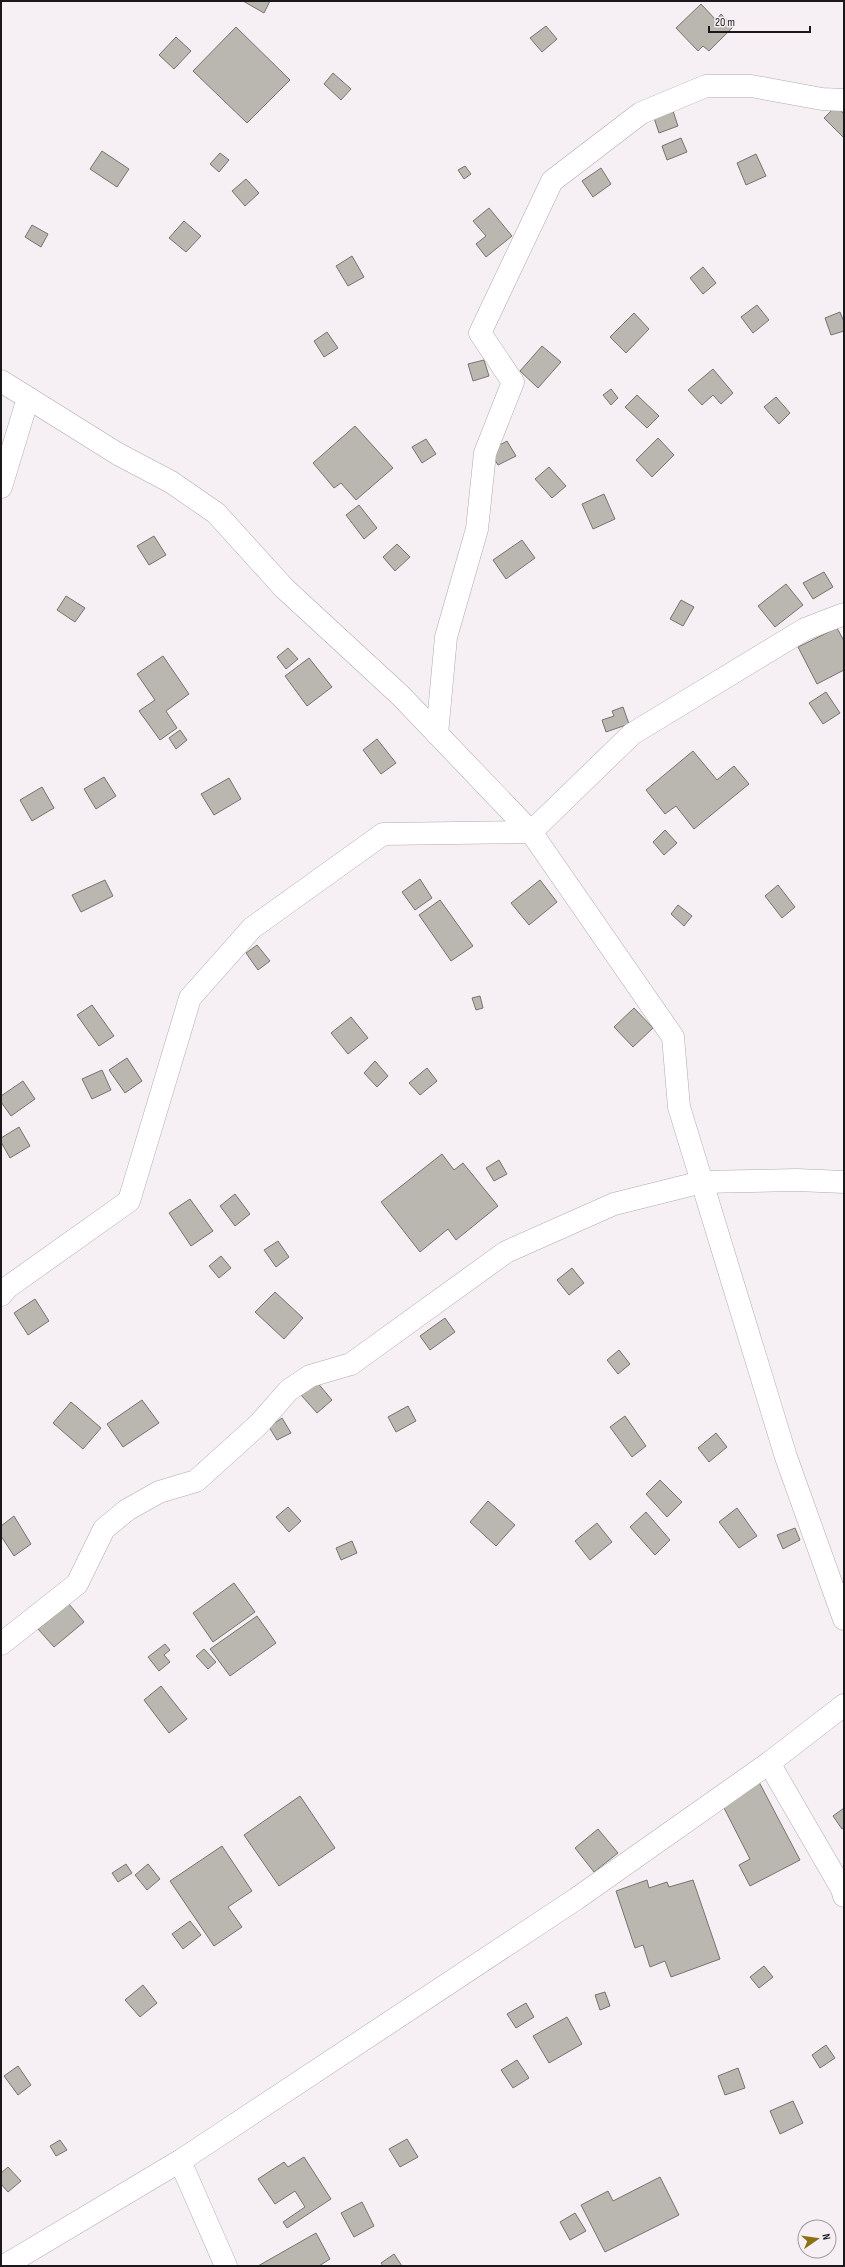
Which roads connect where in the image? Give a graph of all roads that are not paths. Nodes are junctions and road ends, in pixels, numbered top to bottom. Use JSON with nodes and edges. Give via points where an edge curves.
{"nodes":[{"id":1,"x":844,"y":100,"type":"edge"},
{"id":2,"x":1,"y":381,"type":"edge"},
{"id":3,"x":28,"y":398,"type":"junction"},
{"id":4,"x":1,"y":487,"type":"edge"},
{"id":5,"x":844,"y":614,"type":"edge"},
{"id":6,"x":438,"y":734,"type":"junction"},
{"id":7,"x":531,"y":832,"type":"junction"},
{"id":8,"x":702,"y":1182,"type":"junction"},
{"id":9,"x":844,"y":1182,"type":"edge"},
{"id":10,"x":1,"y":1295,"type":"edge"},
{"id":11,"x":844,"y":1619,"type":"edge"},
{"id":12,"x":1,"y":1644,"type":"edge"},
{"id":13,"x":844,"y":1705,"type":"edge"},
{"id":14,"x":769,"y":1763,"type":"junction"},
{"id":15,"x":844,"y":1896,"type":"edge"},
{"id":16,"x":180,"y":2160,"type":"junction"},
{"id":17,"x":4,"y":2266,"type":"edge"},
{"id":18,"x":226,"y":2266,"type":"edge"}],
"edges":[{"from":1,"to":6,"type":"street","via":[[822,99],[750,86],[706,86],[640,113],[552,181],[480,333],[513,382],[485,453],[477,529],[446,637]]},
{"from":2,"to":3,"type":"street"},
{"from":3,"to":4,"type":"street"},
{"from":3,"to":6,"type":"street","via":[[118,454],[170,482],[216,513],[284,588],[401,696]]},
{"from":5,"to":7,"type":"street","via":[[806,629],[632,734]]},
{"from":6,"to":7,"type":"street"},
{"from":7,"to":8,"type":"street","via":[[673,1037],[679,1107]]},
{"from":7,"to":10,"type":"street","via":[[383,834],[252,928],[190,998],[129,1201],[8,1287]]},
{"from":8,"to":9,"type":"street"},
{"from":8,"to":11,"type":"street","via":[[786,1457]]},
{"from":8,"to":12,"type":"street","via":[[614,1204],[506,1252],[351,1364],[310,1376],[299,1383],[289,1390],[258,1425],[196,1481],[159,1492],[127,1510],[104,1529],[77,1584]]},
{"from":13,"to":14,"type":"street"},
{"from":14,"to":15,"type":"street"},
{"from":14,"to":16,"type":"street","via":[[576,1899]]},
{"from":16,"to":17,"type":"street"},
{"from":16,"to":18,"type":"street"}]}
